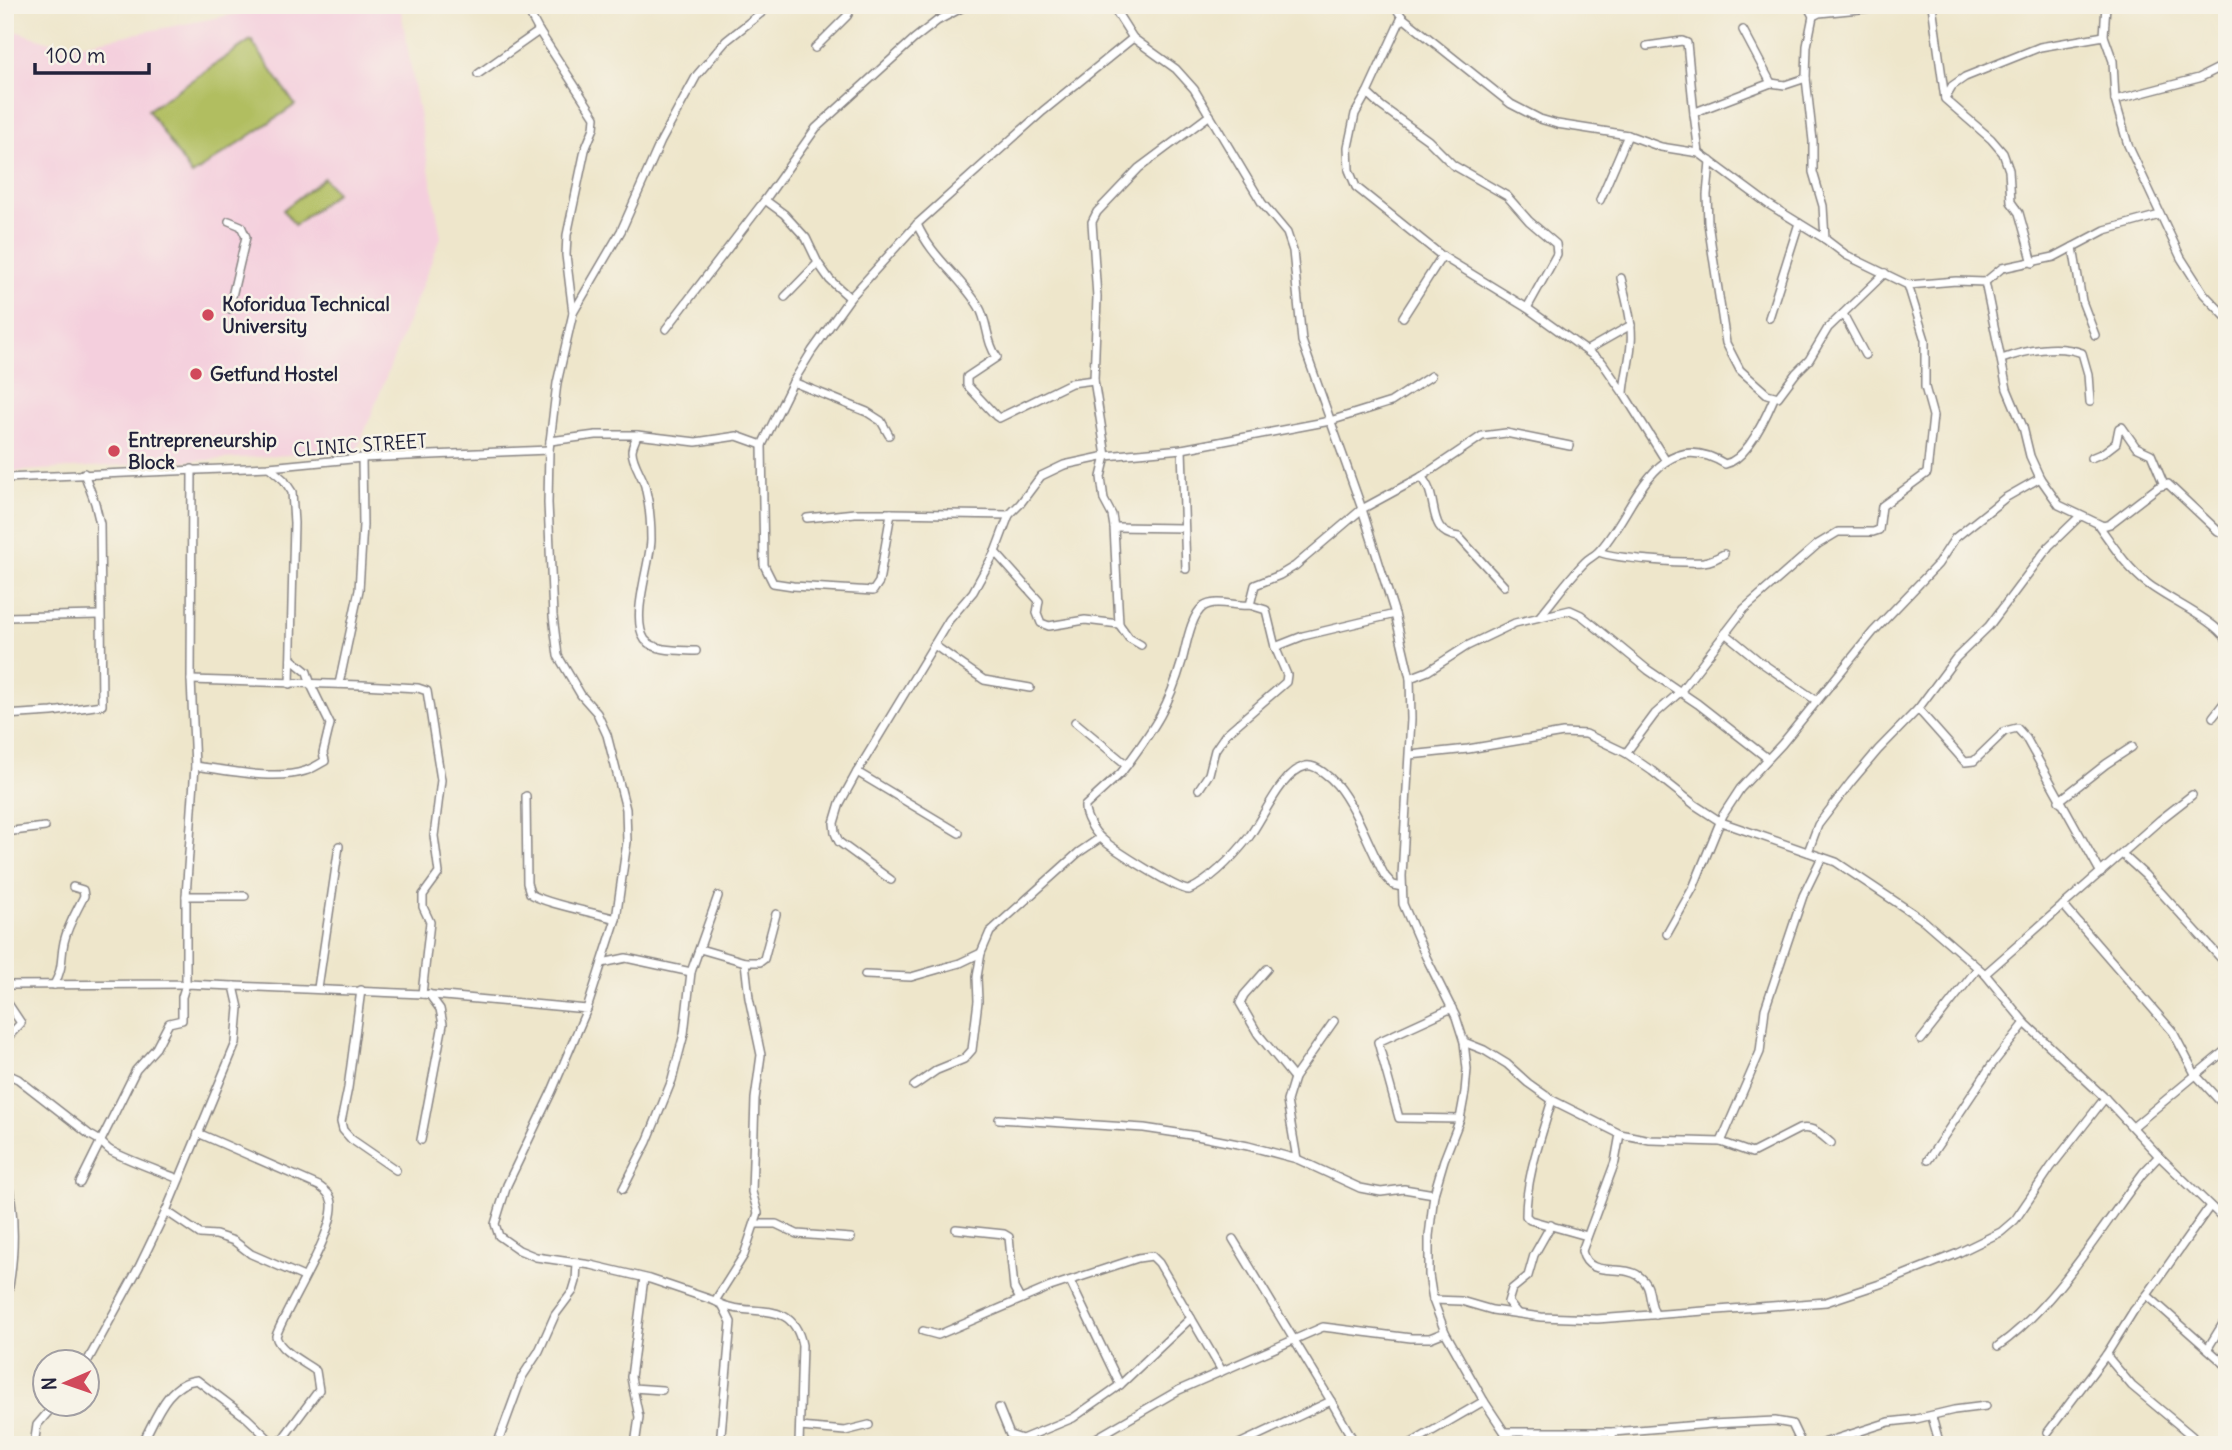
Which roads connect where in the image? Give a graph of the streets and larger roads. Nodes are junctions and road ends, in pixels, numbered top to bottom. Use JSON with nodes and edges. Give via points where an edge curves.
{"nodes":[{"id":1,"x":525,"y":5,"type":"edge"},
{"id":2,"x":771,"y":5,"type":"edge"},
{"id":3,"x":853,"y":5,"type":"edge"},
{"id":4,"x":967,"y":5,"type":"edge"},
{"id":5,"x":1112,"y":5,"type":"edge"},
{"id":6,"x":1395,"y":5,"type":"edge"},
{"id":7,"x":1807,"y":5,"type":"edge"},
{"id":8,"x":1900,"y":5,"type":"edge"},
{"id":9,"x":1932,"y":5,"type":"edge"},
{"id":10,"x":2106,"y":5,"type":"edge"},
{"id":11,"x":1813,"y":16,"type":"junction"},
{"id":12,"x":1402,"y":17,"type":"junction"},
{"id":13,"x":1743,"y":30,"type":"dead end"},
{"id":14,"x":539,"y":32,"type":"junction"},
{"id":15,"x":2104,"y":36,"type":"junction"},
{"id":16,"x":1133,"y":38,"type":"junction"},
{"id":17,"x":1647,"y":46,"type":"dead end"},
{"id":18,"x":815,"y":48,"type":"dead end"},
{"id":19,"x":2227,"y":64,"type":"edge"},
{"id":20,"x":478,"y":74,"type":"dead end"},
{"id":21,"x":1806,"y":78,"type":"junction"},
{"id":22,"x":1771,"y":83,"type":"junction"},
{"id":23,"x":1367,"y":93,"type":"junction"},
{"id":24,"x":1945,"y":99,"type":"junction"},
{"id":25,"x":2115,"y":100,"type":"junction"},
{"id":26,"x":1694,"y":114,"type":"junction"},
{"id":27,"x":1210,"y":115,"type":"junction"},
{"id":28,"x":1628,"y":135,"type":"junction"},
{"id":29,"x":1699,"y":153,"type":"junction"},
{"id":30,"x":1710,"y":161,"type":"junction"},
{"id":31,"x":765,"y":200,"type":"junction"},
{"id":32,"x":1600,"y":200,"type":"dead end"},
{"id":33,"x":2160,"y":215,"type":"junction"},
{"id":34,"x":229,"y":221,"type":"dead end"},
{"id":35,"x":1799,"y":223,"type":"junction"},
{"id":36,"x":917,"y":224,"type":"junction"},
{"id":37,"x":1825,"y":239,"type":"junction"},
{"id":38,"x":2073,"y":247,"type":"junction"},
{"id":39,"x":1442,"y":256,"type":"junction"},
{"id":40,"x":818,"y":263,"type":"junction"},
{"id":41,"x":2033,"y":263,"type":"junction"},
{"id":42,"x":1885,"y":273,"type":"junction"},
{"id":43,"x":1622,"y":278,"type":"dead end"},
{"id":44,"x":1985,"y":282,"type":"junction"},
{"id":45,"x":1908,"y":285,"type":"junction"},
{"id":46,"x":785,"y":297,"type":"dead end"},
{"id":47,"x":850,"y":298,"type":"junction"},
{"id":48,"x":1527,"y":308,"type":"junction"},
{"id":49,"x":229,"y":309,"type":"dead end"},
{"id":50,"x":573,"y":313,"type":"junction"},
{"id":51,"x":1843,"y":314,"type":"junction"},
{"id":52,"x":1403,"y":317,"type":"dead end"},
{"id":53,"x":1769,"y":318,"type":"dead end"},
{"id":54,"x":2227,"y":318,"type":"edge"},
{"id":55,"x":1631,"y":325,"type":"junction"},
{"id":56,"x":666,"y":329,"type":"dead end"},
{"id":57,"x":2095,"y":335,"type":"dead end"},
{"id":58,"x":1587,"y":350,"type":"junction"},
{"id":59,"x":1865,"y":355,"type":"dead end"},
{"id":60,"x":2002,"y":359,"type":"junction"},
{"id":61,"x":1431,"y":376,"type":"dead end"},
{"id":62,"x":1094,"y":380,"type":"junction"},
{"id":63,"x":793,"y":382,"type":"junction"},
{"id":64,"x":1624,"y":394,"type":"junction"},
{"id":65,"x":1774,"y":398,"type":"junction"},
{"id":66,"x":2090,"y":402,"type":"dead end"},
{"id":67,"x":1330,"y":421,"type":"junction"},
{"id":68,"x":637,"y":435,"type":"junction"},
{"id":69,"x":889,"y":435,"type":"dead end"},
{"id":70,"x":762,"y":445,"type":"junction"},
{"id":71,"x":549,"y":446,"type":"junction"},
{"id":72,"x":1570,"y":446,"type":"dead end"},
{"id":73,"x":1182,"y":449,"type":"junction"},
{"id":74,"x":1106,"y":456,"type":"junction"},
{"id":75,"x":362,"y":458,"type":"junction"},
{"id":76,"x":2091,"y":458,"type":"dead end"},
{"id":77,"x":1666,"y":461,"type":"junction"},
{"id":78,"x":269,"y":467,"type":"junction"},
{"id":79,"x":192,"y":469,"type":"junction"},
{"id":80,"x":85,"y":473,"type":"junction"},
{"id":81,"x":1421,"y":477,"type":"junction"},
{"id":82,"x":5,"y":478,"type":"edge"},
{"id":83,"x":2040,"y":478,"type":"junction"},
{"id":84,"x":2164,"y":485,"type":"junction"},
{"id":85,"x":1362,"y":509,"type":"junction"},
{"id":86,"x":891,"y":513,"type":"junction"},
{"id":87,"x":1009,"y":515,"type":"junction"},
{"id":88,"x":2080,"y":516,"type":"junction"},
{"id":89,"x":807,"y":517,"type":"dead end"},
{"id":90,"x":2099,"y":526,"type":"junction"},
{"id":91,"x":1114,"y":527,"type":"junction"},
{"id":92,"x":1183,"y":528,"type":"junction"},
{"id":93,"x":2227,"y":536,"type":"edge"},
{"id":94,"x":995,"y":552,"type":"junction"},
{"id":95,"x":1599,"y":552,"type":"junction"},
{"id":96,"x":1724,"y":554,"type":"dead end"},
{"id":97,"x":1186,"y":569,"type":"dead end"},
{"id":98,"x":1504,"y":586,"type":"dead end"},
{"id":99,"x":1250,"y":605,"type":"junction"},
{"id":100,"x":1395,"y":614,"type":"junction"},
{"id":101,"x":100,"y":615,"type":"junction"},
{"id":102,"x":5,"y":617,"type":"edge"},
{"id":103,"x":1540,"y":617,"type":"junction"},
{"id":104,"x":1118,"y":625,"type":"junction"},
{"id":105,"x":1725,"y":633,"type":"junction"},
{"id":106,"x":2227,"y":640,"type":"edge"},
{"id":107,"x":934,"y":645,"type":"junction"},
{"id":108,"x":1141,"y":645,"type":"dead end"},
{"id":109,"x":1275,"y":647,"type":"junction"},
{"id":110,"x":696,"y":651,"type":"dead end"},
{"id":111,"x":291,"y":659,"type":"junction"},
{"id":112,"x":1410,"y":678,"type":"junction"},
{"id":113,"x":191,"y":680,"type":"junction"},
{"id":114,"x":290,"y":684,"type":"junction"},
{"id":115,"x":339,"y":684,"type":"junction"},
{"id":116,"x":311,"y":685,"type":"junction"},
{"id":117,"x":1030,"y":688,"type":"dead end"},
{"id":118,"x":1680,"y":692,"type":"junction"},
{"id":119,"x":2227,"y":699,"type":"edge"},
{"id":120,"x":1818,"y":701,"type":"junction"},
{"id":121,"x":1917,"y":709,"type":"junction"},
{"id":122,"x":6,"y":714,"type":"edge"},
{"id":123,"x":2213,"y":717,"type":"dead end"},
{"id":124,"x":1075,"y":722,"type":"dead end"},
{"id":125,"x":2132,"y":747,"type":"dead end"},
{"id":126,"x":1626,"y":753,"type":"junction"},
{"id":127,"x":1410,"y":755,"type":"junction"},
{"id":128,"x":1767,"y":758,"type":"junction"},
{"id":129,"x":1127,"y":765,"type":"junction"},
{"id":130,"x":195,"y":766,"type":"junction"},
{"id":131,"x":857,"y":772,"type":"junction"},
{"id":132,"x":1199,"y":789,"type":"dead end"},
{"id":133,"x":2192,"y":795,"type":"dead end"},
{"id":134,"x":526,"y":796,"type":"dead end"},
{"id":135,"x":2059,"y":801,"type":"junction"},
{"id":136,"x":1721,"y":822,"type":"junction"},
{"id":137,"x":45,"y":827,"type":"dead end"},
{"id":138,"x":5,"y":832,"type":"edge"},
{"id":139,"x":959,"y":833,"type":"dead end"},
{"id":140,"x":1100,"y":838,"type":"junction"},
{"id":141,"x":339,"y":846,"type":"dead end"},
{"id":142,"x":1808,"y":852,"type":"junction"},
{"id":143,"x":2123,"y":855,"type":"junction"},
{"id":144,"x":1822,"y":857,"type":"junction"},
{"id":145,"x":2101,"y":873,"type":"junction"},
{"id":146,"x":891,"y":880,"type":"dead end"},
{"id":147,"x":73,"y":887,"type":"dead end"},
{"id":148,"x":1402,"y":887,"type":"junction"},
{"id":149,"x":187,"y":896,"type":"junction"},
{"id":150,"x":718,"y":896,"type":"dead end"},
{"id":151,"x":245,"y":897,"type":"dead end"},
{"id":152,"x":2063,"y":905,"type":"junction"},
{"id":153,"x":776,"y":915,"type":"dead end"},
{"id":154,"x":616,"y":919,"type":"junction"},
{"id":155,"x":1667,"y":934,"type":"dead end"},
{"id":156,"x":700,"y":949,"type":"junction"},
{"id":157,"x":981,"y":953,"type":"junction"},
{"id":158,"x":745,"y":962,"type":"junction"},
{"id":159,"x":602,"y":963,"type":"junction"},
{"id":160,"x":2227,"y":965,"type":"edge"},
{"id":161,"x":1978,"y":968,"type":"junction"},
{"id":162,"x":1267,"y":969,"type":"dead end"},
{"id":163,"x":691,"y":972,"type":"junction"},
{"id":164,"x":1985,"y":974,"type":"junction"},
{"id":165,"x":865,"y":975,"type":"dead end"},
{"id":166,"x":186,"y":984,"type":"junction"},
{"id":167,"x":5,"y":985,"type":"edge"},
{"id":168,"x":54,"y":985,"type":"junction"},
{"id":169,"x":234,"y":986,"type":"junction"},
{"id":170,"x":318,"y":988,"type":"junction"},
{"id":171,"x":361,"y":990,"type":"junction"},
{"id":172,"x":426,"y":994,"type":"junction"},
{"id":173,"x":5,"y":999,"type":"edge"},
{"id":174,"x":1452,"y":1008,"type":"junction"},
{"id":175,"x":587,"y":1009,"type":"junction"},
{"id":176,"x":1334,"y":1020,"type":"dead end"},
{"id":177,"x":2025,"y":1023,"type":"junction"},
{"id":178,"x":5,"y":1040,"type":"edge"},
{"id":179,"x":1921,"y":1040,"type":"dead end"},
{"id":180,"x":1464,"y":1042,"type":"junction"},
{"id":181,"x":2227,"y":1049,"type":"edge"},
{"id":182,"x":5,"y":1073,"type":"edge"},
{"id":183,"x":2194,"y":1074,"type":"junction"},
{"id":184,"x":1294,"y":1077,"type":"junction"},
{"id":185,"x":915,"y":1086,"type":"dead end"},
{"id":186,"x":2105,"y":1098,"type":"junction"},
{"id":187,"x":1552,"y":1100,"type":"junction"},
{"id":188,"x":2227,"y":1109,"type":"edge"},
{"id":189,"x":999,"y":1119,"type":"dead end"},
{"id":190,"x":1460,"y":1119,"type":"junction"},
{"id":191,"x":2133,"y":1127,"type":"junction"},
{"id":192,"x":198,"y":1133,"type":"junction"},
{"id":193,"x":1620,"y":1134,"type":"junction"},
{"id":194,"x":101,"y":1140,"type":"junction"},
{"id":195,"x":421,"y":1140,"type":"dead end"},
{"id":196,"x":1721,"y":1142,"type":"junction"},
{"id":197,"x":1831,"y":1143,"type":"dead end"},
{"id":198,"x":2159,"y":1156,"type":"junction"},
{"id":199,"x":1297,"y":1159,"type":"junction"},
{"id":200,"x":1928,"y":1160,"type":"dead end"},
{"id":201,"x":5,"y":1170,"type":"edge"},
{"id":202,"x":396,"y":1170,"type":"dead end"},
{"id":203,"x":178,"y":1179,"type":"junction"},
{"id":204,"x":80,"y":1183,"type":"dead end"},
{"id":205,"x":623,"y":1189,"type":"dead end"},
{"id":206,"x":1434,"y":1194,"type":"junction"},
{"id":207,"x":2210,"y":1206,"type":"junction"},
{"id":208,"x":166,"y":1211,"type":"junction"},
{"id":209,"x":2227,"y":1222,"type":"edge"},
{"id":210,"x":756,"y":1224,"type":"junction"},
{"id":211,"x":1551,"y":1225,"type":"junction"},
{"id":212,"x":956,"y":1229,"type":"dead end"},
{"id":213,"x":1587,"y":1236,"type":"junction"},
{"id":214,"x":851,"y":1238,"type":"dead end"},
{"id":215,"x":1233,"y":1239,"type":"dead end"},
{"id":216,"x":577,"y":1263,"type":"junction"},
{"id":217,"x":304,"y":1277,"type":"junction"},
{"id":218,"x":644,"y":1278,"type":"junction"},
{"id":219,"x":1070,"y":1281,"type":"junction"},
{"id":220,"x":2147,"y":1295,"type":"junction"},
{"id":221,"x":1020,"y":1299,"type":"junction"},
{"id":222,"x":1433,"y":1300,"type":"junction"},
{"id":223,"x":715,"y":1301,"type":"junction"},
{"id":224,"x":723,"y":1306,"type":"junction"},
{"id":225,"x":5,"y":1307,"type":"edge"},
{"id":226,"x":1518,"y":1314,"type":"junction"},
{"id":227,"x":1656,"y":1315,"type":"junction"},
{"id":228,"x":2227,"y":1317,"type":"edge"},
{"id":229,"x":1191,"y":1318,"type":"junction"},
{"id":230,"x":922,"y":1331,"type":"dead end"},
{"id":231,"x":1445,"y":1332,"type":"junction"},
{"id":232,"x":1294,"y":1341,"type":"junction"},
{"id":233,"x":1998,"y":1346,"type":"dead end"},
{"id":234,"x":95,"y":1348,"type":"edge"},
{"id":235,"x":2208,"y":1348,"type":"junction"},
{"id":236,"x":2106,"y":1355,"type":"junction"},
{"id":237,"x":2227,"y":1366,"type":"edge"},
{"id":238,"x":1222,"y":1371,"type":"junction"},
{"id":239,"x":1120,"y":1385,"type":"junction"},
{"id":240,"x":633,"y":1388,"type":"junction"},
{"id":241,"x":662,"y":1391,"type":"dead end"},
{"id":242,"x":1331,"y":1401,"type":"junction"},
{"id":243,"x":1484,"y":1401,"type":"junction"},
{"id":244,"x":1986,"y":1406,"type":"dead end"},
{"id":245,"x":999,"y":1408,"type":"dead end"},
{"id":246,"x":1932,"y":1417,"type":"junction"},
{"id":247,"x":43,"y":1418,"type":"edge"},
{"id":248,"x":869,"y":1425,"type":"dead end"},
{"id":249,"x":800,"y":1427,"type":"junction"},
{"id":250,"x":1505,"y":1432,"type":"junction"},
{"id":251,"x":1613,"y":1432,"type":"junction"},
{"id":252,"x":2048,"y":1432,"type":"dead end"},
{"id":253,"x":34,"y":1445,"type":"edge"},
{"id":254,"x":141,"y":1445,"type":"edge"},
{"id":255,"x":277,"y":1445,"type":"edge"},
{"id":256,"x":497,"y":1445,"type":"edge"},
{"id":257,"x":635,"y":1445,"type":"edge"},
{"id":258,"x":720,"y":1445,"type":"edge"},
{"id":259,"x":799,"y":1445,"type":"edge"},
{"id":260,"x":1084,"y":1445,"type":"edge"},
{"id":261,"x":1237,"y":1445,"type":"edge"},
{"id":262,"x":1356,"y":1445,"type":"edge"},
{"id":263,"x":1408,"y":1445,"type":"edge"},
{"id":264,"x":1513,"y":1445,"type":"edge"},
{"id":265,"x":1610,"y":1445,"type":"edge"},
{"id":266,"x":1802,"y":1445,"type":"edge"},
{"id":267,"x":1818,"y":1445,"type":"edge"},
{"id":268,"x":1940,"y":1445,"type":"edge"},
{"id":269,"x":2192,"y":1445,"type":"edge"}],
"edges":[{"from":1,"to":14,"type":"street"},
{"from":2,"to":50,"type":"street","via":[[726,41],[697,75],[660,141],[621,231]]},
{"from":3,"to":18,"type":"street"},
{"from":4,"to":31,"type":"street","via":[[914,39],[816,128]]},
{"from":5,"to":16,"type":"street"},
{"from":6,"to":12,"type":"street"},
{"from":7,"to":11,"type":"street"},
{"from":8,"to":11,"type":"street"},
{"from":9,"to":24,"type":"street"},
{"from":10,"to":15,"type":"street"},
{"from":11,"to":21,"type":"street"},
{"from":12,"to":23,"type":"street"},
{"from":12,"to":28,"type":"street","via":[[1511,104],[1557,124]]},
{"from":13,"to":22,"type":"street"},
{"from":14,"to":20,"type":"street"},
{"from":14,"to":50,"type":"street","via":[[595,117],[567,235]]},
{"from":15,"to":24,"type":"street","via":[[2040,47],[1965,77],[1952,86]]},
{"from":15,"to":25,"type":"street","via":[[2113,61]]},
{"from":16,"to":27,"type":"street","via":[[1176,69]]},
{"from":16,"to":36,"type":"street"},
{"from":17,"to":26,"type":"street","via":[[1687,43]]},
{"from":19,"to":25,"type":"street","via":[[2199,78]]},
{"from":21,"to":22,"type":"street","via":[[1785,85]]},
{"from":21,"to":37,"type":"street","via":[[1813,172],[1823,206]]},
{"from":22,"to":26,"type":"street"},
{"from":23,"to":39,"type":"street","via":[[1355,114],[1348,147],[1349,170],[1356,187]]},
{"from":23,"to":48,"type":"street","via":[[1453,164],[1507,196],[1556,244],[1557,254]]},
{"from":24,"to":41,"type":"street","via":[[2003,153],[2011,202],[2019,213]]},
{"from":25,"to":33,"type":"street","via":[[2128,145]]},
{"from":26,"to":29,"type":"street"},
{"from":27,"to":62,"type":"street","via":[[1139,168],[1092,222],[1097,297]]},
{"from":27,"to":67,"type":"street","via":[[1262,203],[1287,233],[1303,341]]},
{"from":28,"to":29,"type":"street","via":[[1661,147]]},
{"from":28,"to":32,"type":"street"},
{"from":29,"to":30,"type":"street"},
{"from":30,"to":35,"type":"street"},
{"from":30,"to":65,"type":"street","via":[[1708,223],[1726,343],[1740,370]]},
{"from":31,"to":40,"type":"street","via":[[806,238]]},
{"from":31,"to":56,"type":"street"},
{"from":33,"to":38,"type":"street","via":[[2105,230]]},
{"from":33,"to":54,"type":"street","via":[[2204,294]]},
{"from":34,"to":49,"type":"street","via":[[241,226],[246,237]]},
{"from":35,"to":37,"type":"street"},
{"from":35,"to":53,"type":"street"},
{"from":36,"to":47,"type":"street"},
{"from":36,"to":62,"type":"street","via":[[932,252],[966,288],[984,317],[998,357],[966,381],[999,418],[1071,383]]},
{"from":37,"to":42,"type":"street","via":[[1846,255]]},
{"from":38,"to":41,"type":"street"},
{"from":38,"to":57,"type":"street","via":[[2082,301]]},
{"from":39,"to":48,"type":"street"},
{"from":39,"to":52,"type":"street"},
{"from":40,"to":46,"type":"street"},
{"from":40,"to":47,"type":"street"},
{"from":41,"to":44,"type":"street","via":[[2002,268]]},
{"from":42,"to":45,"type":"street"},
{"from":42,"to":51,"type":"street"},
{"from":43,"to":55,"type":"street"},
{"from":44,"to":45,"type":"street"},
{"from":44,"to":60,"type":"street"},
{"from":45,"to":105,"type":"street","via":[[1925,340],[1925,387],[1933,416],[1927,473],[1882,506],[1879,530],[1839,532],[1818,544],[1744,609]]},
{"from":47,"to":63,"type":"street"},
{"from":48,"to":58,"type":"street"},
{"from":50,"to":71,"type":"street","via":[[556,383]]},
{"from":51,"to":59,"type":"street"},
{"from":51,"to":65,"type":"street"},
{"from":55,"to":58,"type":"street"},
{"from":55,"to":64,"type":"street"},
{"from":58,"to":64,"type":"street","via":[[1602,362]]},
{"from":60,"to":66,"type":"street","via":[[2054,349],[2082,353]]},
{"from":60,"to":83,"type":"street","via":[[2007,389]]},
{"from":61,"to":67,"type":"street","via":[[1391,402]]},
{"from":62,"to":74,"type":"street"},
{"from":63,"to":69,"type":"street","via":[[867,412],[881,421]]},
{"from":63,"to":70,"type":"street"},
{"from":64,"to":77,"type":"street"},
{"from":65,"to":77,"type":"street","via":[[1755,437],[1732,463],[1699,453]]},
{"from":67,"to":73,"type":"street"},
{"from":67,"to":85,"type":"street"},
{"from":68,"to":70,"type":"street","name":"CLINIC STREET","via":[[696,442],[737,436]]},
{"from":68,"to":71,"type":"street","name":"CLINIC STREET","via":[[596,435]]},
{"from":68,"to":110,"type":"street","via":[[632,451],[645,486],[651,536],[640,601],[642,634],[656,647]]},
{"from":70,"to":86,"type":"street","via":[[764,565],[773,583],[873,591],[879,582]]},
{"from":71,"to":75,"type":"street","name":"CLINIC STREET"},
{"from":71,"to":154,"type":"street","via":[[558,656],[607,735],[626,809],[627,842]]},
{"from":72,"to":81,"type":"street","via":[[1506,433],[1482,436]]},
{"from":73,"to":74,"type":"street"},
{"from":73,"to":92,"type":"street"},
{"from":74,"to":87,"type":"street","via":[[1041,475]]},
{"from":74,"to":91,"type":"street","via":[[1101,477]]},
{"from":75,"to":78,"type":"street","name":"CLINIC STREET"},
{"from":75,"to":115,"type":"street","via":[[359,590]]},
{"from":76,"to":84,"type":"street","via":[[2116,443],[2122,427],[2136,447],[2151,454]]},
{"from":77,"to":95,"type":"street","via":[[1639,489]]},
{"from":78,"to":79,"type":"street","name":"CLINIC STREET"},
{"from":78,"to":111,"type":"street","via":[[292,492]]},
{"from":79,"to":80,"type":"street","name":"CLINIC STREET"},
{"from":79,"to":113,"type":"street"},
{"from":80,"to":82,"type":"street","name":"CLINIC STREET"},
{"from":80,"to":101,"type":"street","via":[[100,524]]},
{"from":81,"to":85,"type":"street"},
{"from":81,"to":98,"type":"street","via":[[1441,531],[1459,537]]},
{"from":83,"to":88,"type":"street","via":[[2059,505]]},
{"from":83,"to":120,"type":"street","via":[[2005,498],[1955,538],[1938,564],[1873,632]]},
{"from":84,"to":90,"type":"street","via":[[2110,524]]},
{"from":84,"to":93,"type":"street","via":[[2175,489]]},
{"from":85,"to":99,"type":"street","via":[[1295,566],[1255,585]]},
{"from":85,"to":100,"type":"street"},
{"from":86,"to":87,"type":"street"},
{"from":86,"to":89,"type":"street"},
{"from":87,"to":94,"type":"street"},
{"from":88,"to":90,"type":"street"},
{"from":88,"to":121,"type":"street","via":[[2049,546],[1989,626],[1956,658]]},
{"from":90,"to":106,"type":"street","via":[[2126,565],[2218,627]]},
{"from":91,"to":92,"type":"street"},
{"from":91,"to":104,"type":"street"},
{"from":92,"to":97,"type":"street"},
{"from":94,"to":104,"type":"street","via":[[1039,601],[1041,623],[1049,626],[1085,620]]},
{"from":94,"to":107,"type":"street","via":[[973,593]]},
{"from":95,"to":96,"type":"street","via":[[1702,562]]},
{"from":95,"to":103,"type":"street","via":[[1586,561]]},
{"from":99,"to":109,"type":"street","via":[[1266,610]]},
{"from":99,"to":129,"type":"street","via":[[1208,604],[1200,608],[1170,700]]},
{"from":100,"to":109,"type":"street"},
{"from":100,"to":112,"type":"street"},
{"from":101,"to":102,"type":"street"},
{"from":101,"to":122,"type":"street","via":[[102,705]]},
{"from":103,"to":112,"type":"street","via":[[1497,631]]},
{"from":103,"to":118,"type":"street","via":[[1570,610],[1580,614]]},
{"from":104,"to":108,"type":"street"},
{"from":105,"to":118,"type":"street"},
{"from":105,"to":120,"type":"street"},
{"from":107,"to":117,"type":"street","via":[[984,680]]},
{"from":107,"to":131,"type":"street"},
{"from":109,"to":132,"type":"street","via":[[1286,682],[1226,734]]},
{"from":111,"to":114,"type":"street"},
{"from":111,"to":116,"type":"street","via":[[307,672]]},
{"from":112,"to":127,"type":"street"},
{"from":113,"to":114,"type":"street"},
{"from":113,"to":130,"type":"street"},
{"from":114,"to":116,"type":"street"},
{"from":115,"to":116,"type":"street"},
{"from":115,"to":172,"type":"street","via":[[427,691],[441,780],[434,836],[439,873],[423,895],[430,922]]},
{"from":116,"to":130,"type":"street","via":[[330,724],[325,761],[305,772],[281,774]]},
{"from":118,"to":126,"type":"street","via":[[1655,714]]},
{"from":118,"to":128,"type":"street"},
{"from":119,"to":123,"type":"street"},
{"from":120,"to":128,"type":"street"},
{"from":121,"to":135,"type":"street","via":[[1969,763],[2005,731],[2017,728]]},
{"from":121,"to":142,"type":"street","via":[[1823,818]]},
{"from":124,"to":129,"type":"street"},
{"from":125,"to":135,"type":"street"},
{"from":126,"to":127,"type":"street","via":[[1586,734],[1563,733]]},
{"from":126,"to":136,"type":"street"},
{"from":127,"to":148,"type":"street"},
{"from":128,"to":136,"type":"street","via":[[1740,789]]},
{"from":129,"to":140,"type":"street","via":[[1084,806]]},
{"from":130,"to":149,"type":"street"},
{"from":131,"to":139,"type":"street"},
{"from":131,"to":146,"type":"street","via":[[840,803],[835,833],[839,842]]},
{"from":133,"to":143,"type":"street"},
{"from":134,"to":154,"type":"street","via":[[530,893],[542,901]]},
{"from":135,"to":145,"type":"street"},
{"from":136,"to":142,"type":"street"},
{"from":136,"to":155,"type":"street"},
{"from":137,"to":138,"type":"street"},
{"from":140,"to":148,"type":"street","via":[[1174,886],[1189,890],[1250,836],[1294,772],[1314,766],[1338,785],[1385,876],[1393,886]]},
{"from":140,"to":157,"type":"street","via":[[990,932]]},
{"from":141,"to":170,"type":"street"},
{"from":142,"to":144,"type":"street"},
{"from":143,"to":145,"type":"street"},
{"from":143,"to":160,"type":"street"},
{"from":144,"to":161,"type":"street","via":[[1923,920]]},
{"from":144,"to":196,"type":"street","via":[[1803,897],[1765,1009],[1760,1052]]},
{"from":145,"to":152,"type":"street"},
{"from":147,"to":168,"type":"street","via":[[83,890],[84,896],[69,926],[62,970]]},
{"from":148,"to":174,"type":"street","via":[[1405,911]]},
{"from":149,"to":151,"type":"street"},
{"from":149,"to":166,"type":"street"},
{"from":150,"to":156,"type":"street"},
{"from":152,"to":164,"type":"street"},
{"from":152,"to":183,"type":"street","via":[[2172,1032]]},
{"from":153,"to":158,"type":"street","via":[[764,959]]},
{"from":154,"to":159,"type":"street"},
{"from":156,"to":158,"type":"street"},
{"from":156,"to":163,"type":"street"},
{"from":157,"to":165,"type":"street","via":[[911,978]]},
{"from":157,"to":185,"type":"street","via":[[972,1050]]},
{"from":158,"to":210,"type":"street","via":[[761,1055],[754,1099]]},
{"from":159,"to":163,"type":"street","via":[[626,958]]},
{"from":159,"to":175,"type":"street"},
{"from":161,"to":164,"type":"street"},
{"from":161,"to":179,"type":"street"},
{"from":162,"to":184,"type":"street","via":[[1240,1003],[1258,1034]]},
{"from":163,"to":205,"type":"street","via":[[684,1034],[672,1080]]},
{"from":164,"to":177,"type":"street"},
{"from":166,"to":168,"type":"street"},
{"from":166,"to":169,"type":"street"},
{"from":166,"to":194,"type":"street","via":[[182,1020],[169,1023],[156,1048],[136,1070]]},
{"from":167,"to":168,"type":"street"},
{"from":169,"to":170,"type":"street"},
{"from":169,"to":192,"type":"street","via":[[239,1008],[236,1043]]},
{"from":170,"to":171,"type":"street"},
{"from":171,"to":172,"type":"street"},
{"from":171,"to":202,"type":"street","via":[[341,1122],[351,1139]]},
{"from":172,"to":175,"type":"street"},
{"from":172,"to":195,"type":"street","via":[[440,1009],[443,1024]]},
{"from":173,"to":178,"type":"street","via":[[21,1023]]},
{"from":174,"to":180,"type":"street"},
{"from":174,"to":190,"type":"street","via":[[1378,1042],[1399,1118]]},
{"from":175,"to":216,"type":"street","via":[[507,1185],[495,1224],[499,1236],[519,1250]]},
{"from":176,"to":184,"type":"street"},
{"from":177,"to":186,"type":"street"},
{"from":177,"to":200,"type":"street"},
{"from":180,"to":187,"type":"street","via":[[1507,1064]]},
{"from":180,"to":190,"type":"street","via":[[1467,1069]]},
{"from":181,"to":183,"type":"street"},
{"from":182,"to":194,"type":"street"},
{"from":183,"to":188,"type":"street"},
{"from":183,"to":191,"type":"street"},
{"from":184,"to":199,"type":"street","via":[[1287,1101]]},
{"from":186,"to":191,"type":"street"},
{"from":186,"to":227,"type":"street","via":[[2015,1220],[1956,1254],[1826,1302]]},
{"from":187,"to":193,"type":"street"},
{"from":187,"to":211,"type":"street","via":[[1526,1208],[1530,1220]]},
{"from":189,"to":199,"type":"street","via":[[1144,1128]]},
{"from":190,"to":206,"type":"street"},
{"from":191,"to":198,"type":"street"},
{"from":192,"to":203,"type":"street"},
{"from":192,"to":217,"type":"street","via":[[329,1194],[329,1227]]},
{"from":193,"to":196,"type":"street","via":[[1650,1140]]},
{"from":193,"to":213,"type":"street","via":[[1615,1162]]},
{"from":194,"to":203,"type":"street","via":[[107,1149],[128,1160]]},
{"from":194,"to":204,"type":"street"},
{"from":196,"to":197,"type":"street","via":[[1752,1153],[1807,1127]]},
{"from":198,"to":207,"type":"street"},
{"from":198,"to":233,"type":"street","via":[[2057,1287],[2024,1325]]},
{"from":199,"to":206,"type":"street","via":[[1360,1188]]},
{"from":201,"to":225,"type":"street","via":[[14,1247]]},
{"from":203,"to":208,"type":"street"},
{"from":206,"to":222,"type":"street","via":[[1429,1236]]},
{"from":207,"to":209,"type":"street"},
{"from":207,"to":220,"type":"street"},
{"from":208,"to":217,"type":"street","via":[[200,1234],[234,1241],[251,1254]]},
{"from":208,"to":234,"type":"street"},
{"from":210,"to":214,"type":"street","via":[[776,1224],[796,1234]]},
{"from":210,"to":223,"type":"street","via":[[744,1255]]},
{"from":211,"to":213,"type":"street"},
{"from":211,"to":226,"type":"street","via":[[1528,1276],[1509,1295]]},
{"from":212,"to":221,"type":"street","via":[[1009,1237],[1014,1288]]},
{"from":213,"to":227,"type":"street","via":[[1583,1251],[1587,1262],[1602,1270],[1640,1277],[1650,1290],[1650,1306]]},
{"from":215,"to":232,"type":"street"},
{"from":216,"to":218,"type":"street"},
{"from":216,"to":256,"type":"street","via":[[573,1291],[522,1377]]},
{"from":217,"to":255,"type":"street","via":[[276,1336],[285,1349],[316,1371],[319,1390]]},
{"from":218,"to":223,"type":"street"},
{"from":218,"to":240,"type":"street","via":[[631,1363]]},
{"from":219,"to":221,"type":"street"},
{"from":219,"to":229,"type":"street","via":[[1152,1256]]},
{"from":219,"to":239,"type":"street"},
{"from":220,"to":235,"type":"street"},
{"from":220,"to":236,"type":"street"},
{"from":221,"to":230,"type":"street","via":[[938,1335]]},
{"from":222,"to":226,"type":"street","via":[[1461,1301]]},
{"from":222,"to":231,"type":"street"},
{"from":223,"to":224,"type":"street"},
{"from":224,"to":249,"type":"street","via":[[776,1313],[793,1320],[802,1345]]},
{"from":224,"to":258,"type":"street","via":[[731,1322]]},
{"from":226,"to":227,"type":"street","via":[[1567,1319]]},
{"from":228,"to":235,"type":"street"},
{"from":229,"to":238,"type":"street"},
{"from":229,"to":239,"type":"street"},
{"from":231,"to":232,"type":"street","via":[[1411,1338],[1323,1327]]},
{"from":231,"to":243,"type":"street"},
{"from":232,"to":238,"type":"street"},
{"from":232,"to":242,"type":"street"},
{"from":235,"to":237,"type":"street"},
{"from":236,"to":252,"type":"street"},
{"from":236,"to":269,"type":"street","via":[[2140,1392],[2192,1436]]},
{"from":238,"to":260,"type":"street","via":[[1156,1402]]},
{"from":239,"to":245,"type":"street","via":[[1073,1418],[1022,1439],[1010,1435]]},
{"from":240,"to":241,"type":"street"},
{"from":240,"to":257,"type":"street","via":[[639,1417]]},
{"from":242,"to":261,"type":"street"},
{"from":242,"to":262,"type":"street"},
{"from":243,"to":250,"type":"street"},
{"from":243,"to":263,"type":"street"},
{"from":244,"to":246,"type":"street"},
{"from":246,"to":267,"type":"street","via":[[1889,1422]]},
{"from":246,"to":268,"type":"street"},
{"from":247,"to":253,"type":"street","via":[[37,1425]]},
{"from":248,"to":249,"type":"street","via":[[845,1431]]},
{"from":249,"to":259,"type":"street"},
{"from":250,"to":251,"type":"street"},
{"from":250,"to":264,"type":"street"},
{"from":251,"to":265,"type":"street"},
{"from":251,"to":266,"type":"street","via":[[1786,1422],[1792,1424]]},
{"from":254,"to":255,"type":"street","via":[[178,1387],[197,1380]]}]}
